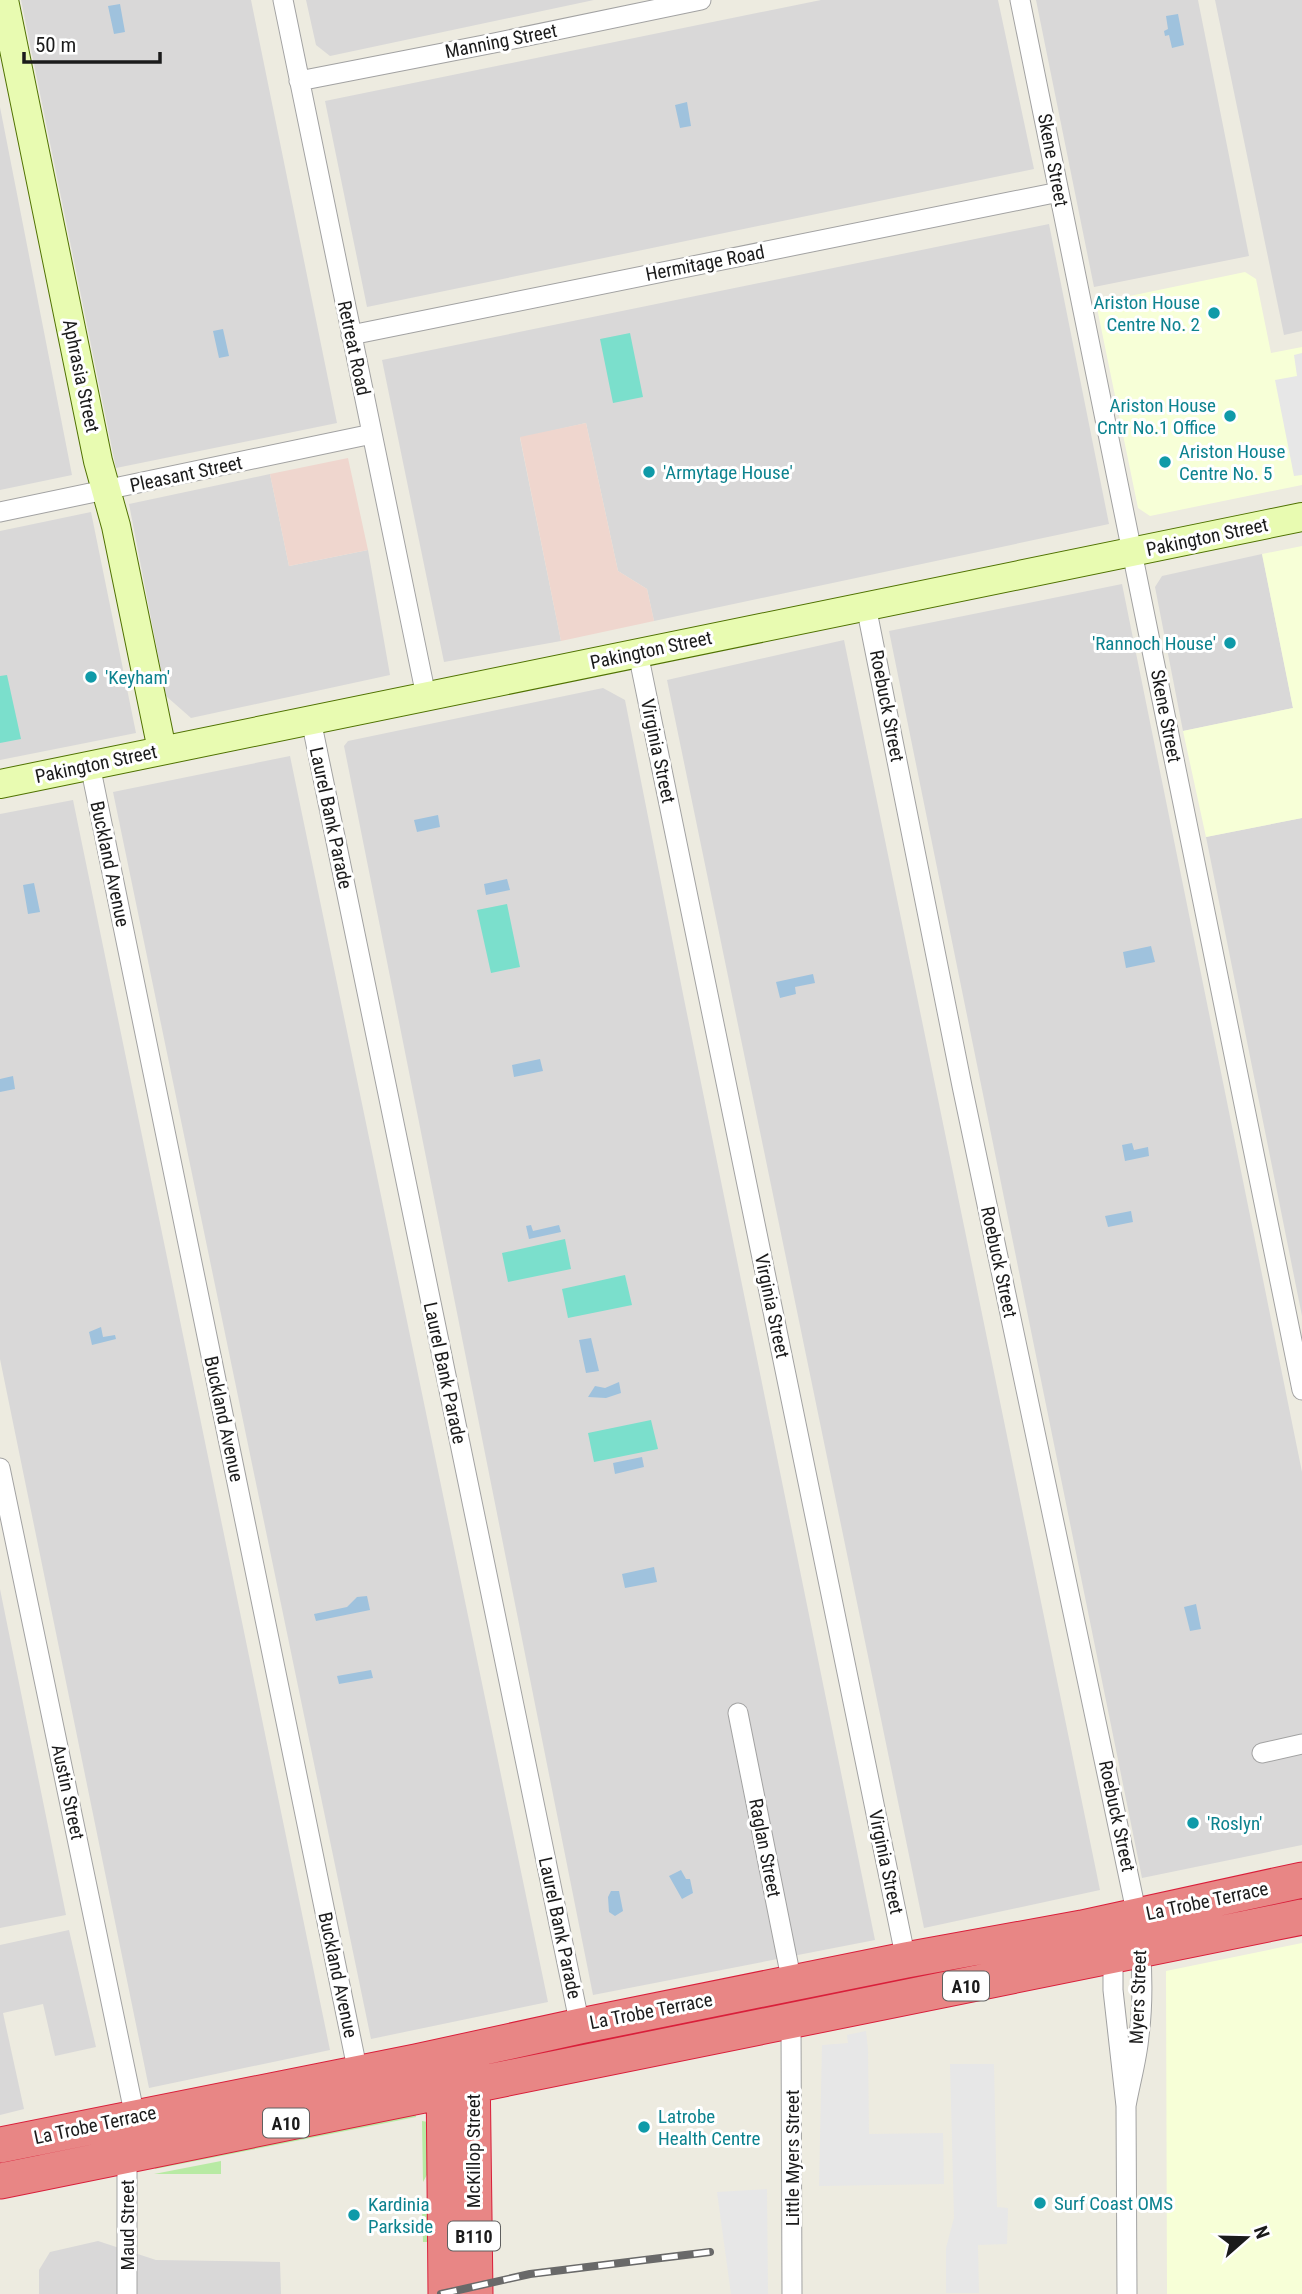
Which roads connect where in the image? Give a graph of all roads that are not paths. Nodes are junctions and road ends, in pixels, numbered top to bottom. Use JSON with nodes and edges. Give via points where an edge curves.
{"nodes":[{"id":1,"x":4,"y":0,"type":"edge"},
{"id":2,"x":283,"y":0,"type":"edge"},
{"id":3,"x":701,"y":0,"type":"edge"},
{"id":4,"x":1020,"y":0,"type":"edge"},
{"id":5,"x":299,"y":80,"type":"junction"},
{"id":6,"x":1059,"y":192,"type":"junction"},
{"id":7,"x":351,"y":335,"type":"junction"},
{"id":8,"x":372,"y":434,"type":"junction"},
{"id":9,"x":106,"y":490,"type":"junction"},
{"id":10,"x":0,"y":512,"type":"edge"},
{"id":11,"x":1302,"y":517,"type":"edge"},
{"id":12,"x":1133,"y":553,"type":"junction"},
{"id":13,"x":866,"y":606,"type":"junction"},
{"id":14,"x":638,"y":653,"type":"junction"},
{"id":15,"x":426,"y":696,"type":"junction"},
{"id":16,"x":311,"y":720,"type":"junction"},
{"id":17,"x":162,"y":750,"type":"junction"},
{"id":18,"x":90,"y":765,"type":"junction"},
{"id":19,"x":0,"y":784,"type":"edge"},
{"id":20,"x":1302,"y":1391,"type":"edge"},
{"id":21,"x":0,"y":1468,"type":"edge"},
{"id":22,"x":738,"y":1713,"type":"dead end"},
{"id":23,"x":1302,"y":1744,"type":"edge"},
{"id":24,"x":1262,"y":1753,"type":"dead end"},
{"id":25,"x":1302,"y":1880,"type":"edge"},
{"id":26,"x":1137,"y":1916,"type":"junction"},
{"id":27,"x":1302,"y":1917,"type":"edge"},
{"id":28,"x":1128,"y":1953,"type":"junction"},
{"id":29,"x":906,"y":1960,"type":"junction"},
{"id":30,"x":792,"y":1983,"type":"junction"},
{"id":31,"x":791,"y":2021,"type":"junction"},
{"id":32,"x":580,"y":2026,"type":"junction"},
{"id":33,"x":458,"y":2052,"type":"junction"},
{"id":34,"x":358,"y":2073,"type":"junction"},
{"id":35,"x":459,"y":2089,"type":"junction"},
{"id":36,"x":1126,"y":2106,"type":"junction"},
{"id":37,"x":135,"y":2117,"type":"junction"},
{"id":38,"x":0,"y":2145,"type":"edge"},
{"id":39,"x":127,"y":2155,"type":"junction"},
{"id":40,"x":0,"y":2181,"type":"edge"},
{"id":41,"x":127,"y":2294,"type":"edge"},
{"id":42,"x":446,"y":2294,"type":"edge"},
{"id":43,"x":475,"y":2294,"type":"edge"},
{"id":44,"x":792,"y":2294,"type":"edge"},
{"id":45,"x":1127,"y":2294,"type":"edge"}],
"edges":[{"from":1,"to":9,"type":"street","name":"Aphrasia Street"},
{"from":2,"to":5,"type":"street","name":"Retreat Road"},
{"from":3,"to":5,"type":"street","name":"Manning Street"},
{"from":4,"to":6,"type":"street","name":"Skene Street"},
{"from":5,"to":7,"type":"street","name":"Retreat Road"},
{"from":6,"to":7,"type":"street","name":"Hermitage Road"},
{"from":6,"to":12,"type":"street","name":"Skene Street"},
{"from":7,"to":8,"type":"street","name":"Retreat Road"},
{"from":8,"to":9,"type":"street","name":"Pleasant Street"},
{"from":8,"to":15,"type":"street","name":"Retreat Road"},
{"from":9,"to":10,"type":"street","name":"Pleasant Street"},
{"from":9,"to":17,"type":"street","name":"Aphrasia Street"},
{"from":11,"to":12,"type":"street","name":"Pakington Street"},
{"from":12,"to":13,"type":"street","name":"Pakington Street"},
{"from":12,"to":20,"type":"street","name":"Skene Street"},
{"from":13,"to":14,"type":"street","name":"Pakington Street"},
{"from":13,"to":26,"type":"street","name":"Roebuck Street"},
{"from":14,"to":15,"type":"street","name":"Pakington Street"},
{"from":14,"to":29,"type":"street","name":"Virginia Street"},
{"from":15,"to":16,"type":"street","name":"Pakington Street"},
{"from":16,"to":17,"type":"street","name":"Pakington Street"},
{"from":16,"to":32,"type":"street","name":"Laurel Bank Parade"},
{"from":17,"to":18,"type":"street","name":"Pakington Street"},
{"from":18,"to":19,"type":"street","name":"Pakington Street"},
{"from":18,"to":34,"type":"street","name":"Buckland Avenue"},
{"from":21,"to":37,"type":"street","name":"Austin Street"},
{"from":22,"to":30,"type":"street","name":"Raglan Street"},
{"from":23,"to":24,"type":"street"},
{"from":25,"to":26,"type":"highway","name":"La Trobe Terrace","number":"A10"},
{"from":26,"to":28,"type":"street","name":"Myers Street"},
{"from":26,"to":29,"type":"highway","name":"La Trobe Terrace","number":"A10"},
{"from":27,"to":28,"type":"highway","name":"La Trobe Terrace","number":"A10"},
{"from":28,"to":31,"type":"highway","name":"La Trobe Terrace","number":"A10"},
{"from":28,"to":36,"type":"street","name":"Myers Street","via":[[1141,2004]]},
{"from":28,"to":36,"type":"street","name":"Myers Street","via":[[1113,1970]]},
{"from":29,"to":30,"type":"highway","name":"La Trobe Terrace","number":"A10"},
{"from":30,"to":32,"type":"highway","name":"La Trobe Terrace","number":"A10"},
{"from":31,"to":35,"type":"highway","name":"La Trobe Terrace","number":"A10"},
{"from":31,"to":44,"type":"street","name":"Little Myers Street"},
{"from":32,"to":33,"type":"highway","name":"La Trobe Terrace","number":"A10"},
{"from":33,"to":34,"type":"highway","name":"La Trobe Terrace","number":"A10"},
{"from":33,"to":35,"type":"highway","name":"McKillop Street","number":"B110"},
{"from":34,"to":37,"type":"highway","name":"La Trobe Terrace","number":"A10"},
{"from":35,"to":39,"type":"highway","name":"La Trobe Terrace","number":"A10"},
{"from":35,"to":42,"type":"highway","name":"McKillop Street","number":"B110"},
{"from":35,"to":43,"type":"highway","name":"McKillop Street","number":"B110"},
{"from":36,"to":45,"type":"street","name":"Myers Street"},
{"from":37,"to":38,"type":"highway","name":"La Trobe Terrace","number":"A10"},
{"from":39,"to":40,"type":"highway","name":"La Trobe Terrace","number":"A10"},
{"from":39,"to":41,"type":"street","name":"Maud Street"}]}
